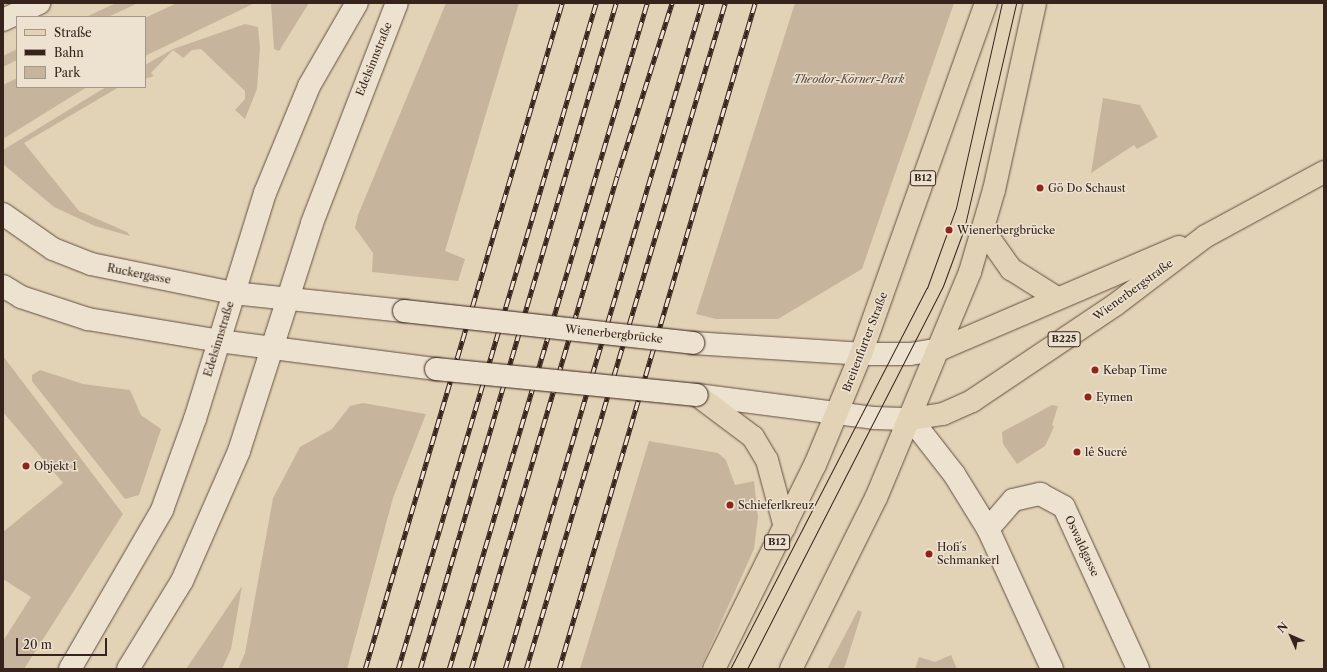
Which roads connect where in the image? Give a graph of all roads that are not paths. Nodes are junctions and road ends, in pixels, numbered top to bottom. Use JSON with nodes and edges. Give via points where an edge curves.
{"nodes":[{"id":1,"x":39,"y":3,"type":"edge"},
{"id":2,"x":357,"y":3,"type":"edge"},
{"id":3,"x":397,"y":3,"type":"edge"},
{"id":4,"x":986,"y":3,"type":"edge"},
{"id":5,"x":1035,"y":3,"type":"edge"},
{"id":6,"x":3,"y":20,"type":"edge"},
{"id":7,"x":1324,"y":172,"type":"edge"},
{"id":8,"x":3,"y":214,"type":"edge"},
{"id":9,"x":984,"y":231,"type":"junction"},
{"id":10,"x":1206,"y":236,"type":"junction"},
{"id":11,"x":3,"y":286,"type":"edge"},
{"id":12,"x":233,"y":293,"type":"junction"},
{"id":13,"x":1057,"y":298,"type":"junction"},
{"id":14,"x":288,"y":300,"type":"junction"},
{"id":15,"x":219,"y":341,"type":"junction"},
{"id":16,"x":273,"y":347,"type":"junction"},
{"id":17,"x":941,"y":349,"type":"junction"},
{"id":18,"x":861,"y":354,"type":"junction"},
{"id":19,"x":697,"y":395,"type":"junction"},
{"id":20,"x":836,"y":414,"type":"junction"},
{"id":21,"x":911,"y":419,"type":"junction"},
{"id":22,"x":785,"y":527,"type":"junction"},
{"id":23,"x":988,"y":529,"type":"junction"},
{"id":24,"x":70,"y":669,"type":"edge"},
{"id":25,"x":128,"y":669,"type":"edge"},
{"id":26,"x":714,"y":669,"type":"edge"},
{"id":27,"x":791,"y":669,"type":"edge"},
{"id":28,"x":1052,"y":669,"type":"edge"},
{"id":29,"x":1138,"y":669,"type":"edge"}],
"edges":[{"from":1,"to":6,"type":"main road"},
{"from":2,"to":12,"type":"main road","name":"Edelsinnstraße","via":[[309,86],[265,193]]},
{"from":3,"to":14,"type":"main road","name":"Edelsinnstraße","via":[[343,135]]},
{"from":4,"to":18,"type":"main road","name":"Breitenfurter Straße","number":"B12"},
{"from":5,"to":9,"type":"main road"},
{"from":7,"to":10,"type":"main road","name":"Wienerbergstraße","number":"B225"},
{"from":8,"to":12,"type":"main road","name":"Ruckergasse","via":[[72,258]]},
{"from":9,"to":13,"type":"main road","via":[[1011,269]]},
{"from":9,"to":17,"type":"main road"},
{"from":10,"to":13,"type":"main road","name":"Wienerbergstraße","number":"B225"},
{"from":10,"to":21,"type":"main road","name":"Wienerbergstraße","number":"B225","via":[[1115,305],[972,401],[943,414]]},
{"from":11,"to":15,"type":"main road","via":[[21,297],[88,319]]},
{"from":12,"to":14,"type":"main road","name":"Ruckergasse"},
{"from":12,"to":15,"type":"main road","name":"Edelsinnstraße"},
{"from":13,"to":17,"type":"main road","name":"Wienerbergstraße","number":"B225"},
{"from":14,"to":16,"type":"main road","name":"Edelsinnstraße"},
{"from":14,"to":18,"type":"main road","name":"Wienerbergbrücke","bridge":true,"via":[[710,345]]},
{"from":15,"to":16,"type":"main road"},
{"from":15,"to":24,"type":"main road","name":"Edelsinnstraße","via":[[162,510]]},
{"from":16,"to":19,"type":"main road","bridge":true,"via":[[390,363]]},
{"from":16,"to":25,"type":"main road","name":"Edelsinnstraße","via":[[240,451],[201,540],[161,617]]},
{"from":17,"to":18,"type":"main road","name":"Wienerbergbrücke","via":[[910,354]]},
{"from":17,"to":21,"type":"main road"},
{"from":18,"to":20,"type":"main road","name":"Breitenfurter Straße","number":"B12"},
{"from":19,"to":20,"type":"main road"},
{"from":19,"to":22,"type":"main road","via":[[753,437],[770,468]]},
{"from":20,"to":21,"type":"main road"},
{"from":20,"to":22,"type":"main road","name":"Breitenfurter Straße","number":"B12"},
{"from":21,"to":23,"type":"main road","via":[[954,474]]},
{"from":21,"to":27,"type":"main road","via":[[865,523]]},
{"from":22,"to":26,"type":"main road","name":"Breitenfurter Straße","number":"B12"},
{"from":23,"to":28,"type":"main road"},
{"from":23,"to":29,"type":"main road","name":"Oswaldgasse","via":[[1013,500],[1040,494],[1064,507]]}]}
